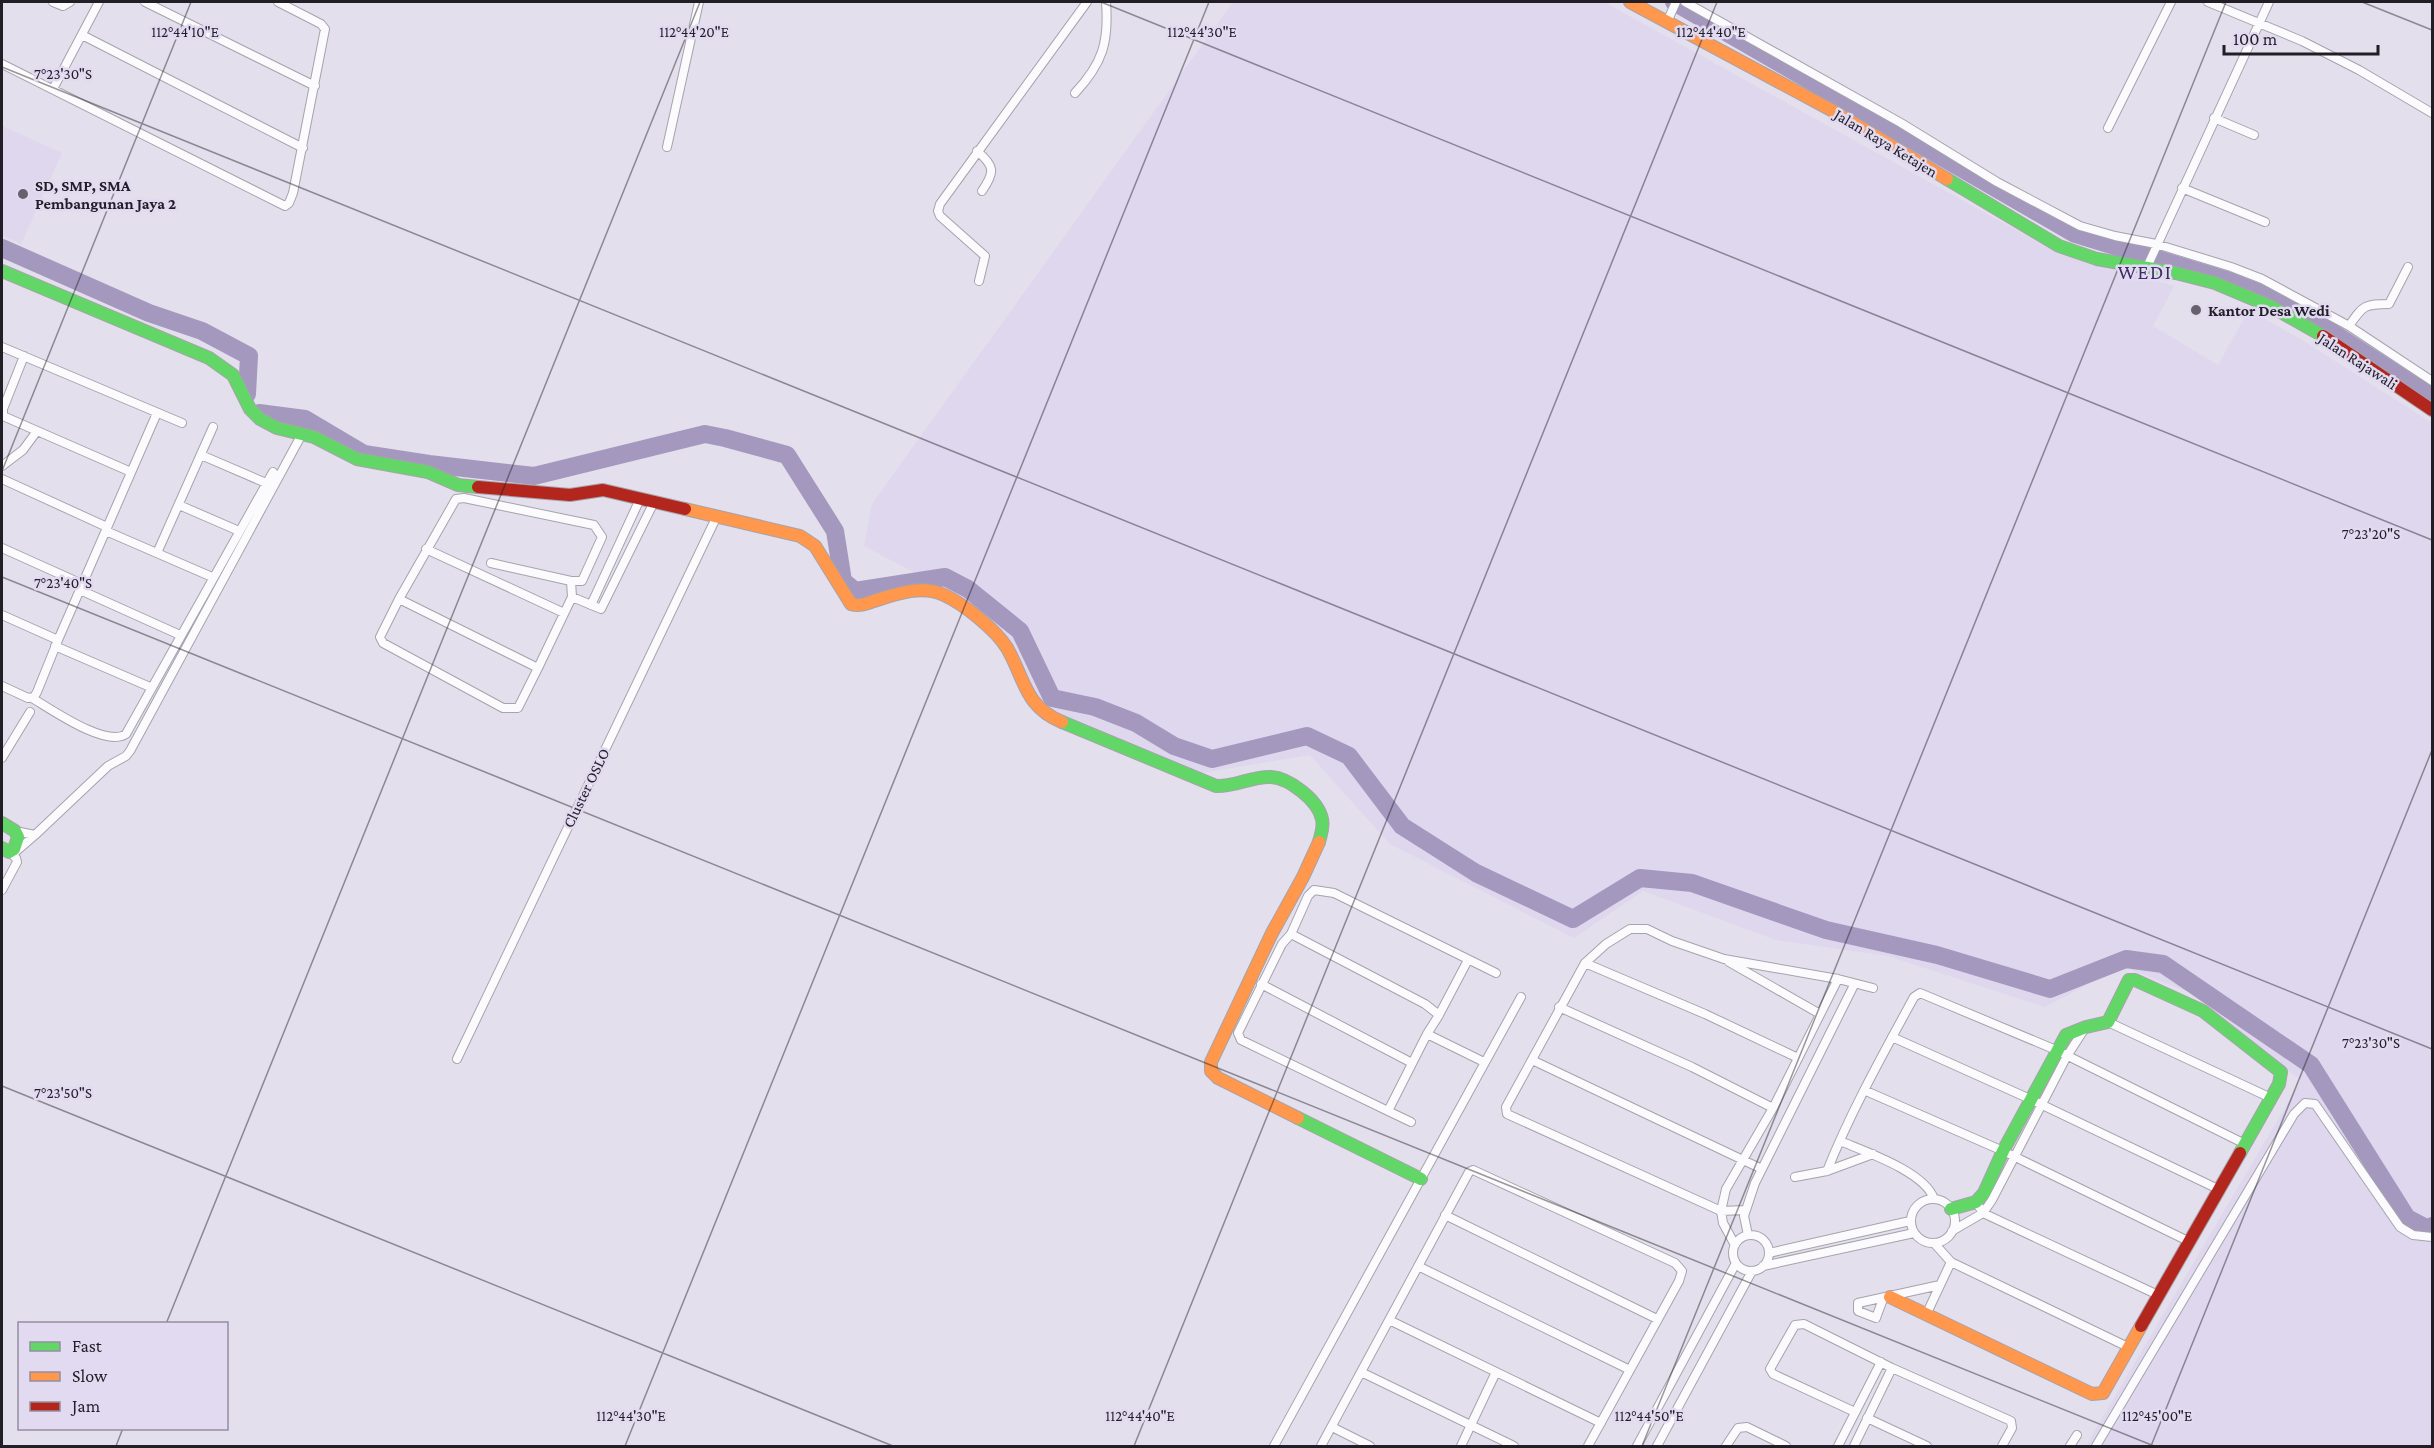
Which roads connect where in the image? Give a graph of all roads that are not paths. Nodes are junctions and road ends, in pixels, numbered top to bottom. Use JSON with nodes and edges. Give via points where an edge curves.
{"nodes":[{"id":1,"x":53,"y":2,"type":"edge"},
{"id":2,"x":70,"y":2,"type":"edge"},
{"id":3,"x":99,"y":2,"type":"edge"},
{"id":4,"x":145,"y":2,"type":"edge"},
{"id":5,"x":278,"y":2,"type":"edge"},
{"id":6,"x":699,"y":2,"type":"edge"},
{"id":7,"x":1087,"y":2,"type":"edge"},
{"id":8,"x":1106,"y":2,"type":"edge"},
{"id":9,"x":1630,"y":2,"type":"edge"},
{"id":10,"x":1677,"y":2,"type":"edge"},
{"id":11,"x":1685,"y":2,"type":"edge"},
{"id":12,"x":2170,"y":2,"type":"edge"},
{"id":13,"x":2208,"y":2,"type":"edge"},
{"id":14,"x":2269,"y":2,"type":"edge"},
{"id":15,"x":1668,"y":18,"type":"junction"},
{"id":16,"x":2258,"y":23,"type":"junction"},
{"id":17,"x":82,"y":35,"type":"junction"},
{"id":18,"x":2,"y":64,"type":"edge"},
{"id":19,"x":315,"y":86,"type":"junction"},
{"id":20,"x":53,"y":89,"type":"junction"},
{"id":21,"x":1075,"y":93,"type":"dead end"},
{"id":22,"x":2433,"y":113,"type":"edge"},
{"id":23,"x":2214,"y":118,"type":"junction"},
{"id":24,"x":2108,"y":128,"type":"dead end"},
{"id":25,"x":2254,"y":135,"type":"dead end"},
{"id":26,"x":668,"y":147,"type":"dead end"},
{"id":27,"x":303,"y":148,"type":"junction"},
{"id":28,"x":977,"y":151,"type":"junction"},
{"id":29,"x":2182,"y":188,"type":"junction"},
{"id":30,"x":982,"y":191,"type":"dead end"},
{"id":31,"x":2265,"y":222,"type":"dead end"},
{"id":32,"x":2154,"y":247,"type":"junction"},
{"id":33,"x":2148,"y":265,"type":"junction"},
{"id":34,"x":2408,"y":267,"type":"dead end"},
{"id":35,"x":2,"y":271,"type":"edge"},
{"id":36,"x":979,"y":281,"type":"dead end"},
{"id":37,"x":2349,"y":326,"type":"junction"},
{"id":38,"x":2,"y":347,"type":"edge"},
{"id":39,"x":24,"y":356,"type":"junction"},
{"id":40,"x":2433,"y":381,"type":"edge"},
{"id":41,"x":2433,"y":410,"type":"edge"},
{"id":42,"x":157,"y":413,"type":"junction"},
{"id":43,"x":182,"y":423,"type":"dead end"},
{"id":44,"x":213,"y":427,"type":"dead end"},
{"id":45,"x":37,"y":431,"type":"junction"},
{"id":46,"x":302,"y":434,"type":"junction"},
{"id":47,"x":201,"y":455,"type":"junction"},
{"id":48,"x":2,"y":466,"type":"edge"},
{"id":49,"x":131,"y":472,"type":"junction"},
{"id":50,"x":273,"y":472,"type":"dead end"},
{"id":51,"x":2,"y":479,"type":"edge"},
{"id":52,"x":266,"y":483,"type":"junction"},
{"id":53,"x":640,"y":499,"type":"junction"},
{"id":54,"x":654,"y":502,"type":"junction"},
{"id":55,"x":179,"y":505,"type":"junction"},
{"id":56,"x":716,"y":518,"type":"junction"},
{"id":57,"x":106,"y":529,"type":"junction"},
{"id":58,"x":239,"y":531,"type":"junction"},
{"id":59,"x":2,"y":548,"type":"edge"},
{"id":60,"x":426,"y":549,"type":"junction"},
{"id":61,"x":157,"y":553,"type":"junction"},
{"id":62,"x":491,"y":563,"type":"dead end"},
{"id":63,"x":212,"y":577,"type":"junction"},
{"id":64,"x":571,"y":581,"type":"junction"},
{"id":65,"x":81,"y":587,"type":"junction"},
{"id":66,"x":572,"y":597,"type":"junction"},
{"id":67,"x":399,"y":599,"type":"junction"},
{"id":68,"x":591,"y":605,"type":"junction"},
{"id":69,"x":564,"y":613,"type":"junction"},
{"id":70,"x":2,"y":615,"type":"edge"},
{"id":71,"x":180,"y":635,"type":"junction"},
{"id":72,"x":57,"y":643,"type":"junction"},
{"id":73,"x":538,"y":668,"type":"junction"},
{"id":74,"x":2,"y":686,"type":"edge"},
{"id":75,"x":150,"y":687,"type":"junction"},
{"id":76,"x":32,"y":698,"type":"junction"},
{"id":77,"x":30,"y":712,"type":"dead end"},
{"id":78,"x":2,"y":759,"type":"edge"},
{"id":79,"x":2,"y":823,"type":"edge"},
{"id":80,"x":15,"y":831,"type":"junction"},
{"id":81,"x":35,"y":836,"type":"junction"},
{"id":82,"x":8,"y":852,"type":"edge"},
{"id":83,"x":2,"y":890,"type":"edge"},
{"id":84,"x":1292,"y":934,"type":"junction"},
{"id":85,"x":1724,"y":959,"type":"junction"},
{"id":86,"x":1467,"y":960,"type":"junction"},
{"id":87,"x":1584,"y":963,"type":"junction"},
{"id":88,"x":1496,"y":973,"type":"dead end"},
{"id":89,"x":1838,"y":979,"type":"junction"},
{"id":90,"x":1261,"y":984,"type":"junction"},
{"id":91,"x":1854,"y":985,"type":"junction"},
{"id":92,"x":1873,"y":988,"type":"dead end"},
{"id":93,"x":1521,"y":998,"type":"dead end"},
{"id":94,"x":1559,"y":1007,"type":"junction"},
{"id":95,"x":1820,"y":1014,"type":"junction"},
{"id":96,"x":1438,"y":1015,"type":"junction"},
{"id":97,"x":2108,"y":1022,"type":"junction"},
{"id":98,"x":1811,"y":1032,"type":"junction"},
{"id":99,"x":1427,"y":1034,"type":"junction"},
{"id":100,"x":1892,"y":1037,"type":"junction"},
{"id":101,"x":1827,"y":1040,"type":"junction"},
{"id":102,"x":2062,"y":1053,"type":"junction"},
{"id":103,"x":1798,"y":1058,"type":"junction"},
{"id":104,"x":457,"y":1059,"type":"dead end"},
{"id":105,"x":1532,"y":1060,"type":"junction"},
{"id":106,"x":1484,"y":1062,"type":"junction"},
{"id":107,"x":1412,"y":1063,"type":"junction"},
{"id":108,"x":1786,"y":1082,"type":"junction"},
{"id":109,"x":1802,"y":1089,"type":"junction"},
{"id":110,"x":1866,"y":1091,"type":"junction"},
{"id":111,"x":2271,"y":1098,"type":"junction"},
{"id":112,"x":2036,"y":1101,"type":"junction"},
{"id":113,"x":1773,"y":1108,"type":"junction"},
{"id":114,"x":1388,"y":1111,"type":"junction"},
{"id":115,"x":1411,"y":1122,"type":"dead end"},
{"id":116,"x":1840,"y":1141,"type":"junction"},
{"id":117,"x":2245,"y":1144,"type":"junction"},
{"id":118,"x":1873,"y":1154,"type":"junction"},
{"id":119,"x":2008,"y":1154,"type":"junction"},
{"id":120,"x":1744,"y":1160,"type":"junction"},
{"id":121,"x":1762,"y":1169,"type":"junction"},
{"id":122,"x":1827,"y":1171,"type":"junction"},
{"id":123,"x":1795,"y":1177,"type":"dead end"},
{"id":124,"x":1421,"y":1179,"type":"junction"},
{"id":125,"x":2218,"y":1189,"type":"junction"},
{"id":126,"x":1934,"y":1198,"type":"junction"},
{"id":127,"x":1979,"y":1207,"type":"junction"},
{"id":128,"x":1951,"y":1209,"type":"junction"},
{"id":129,"x":1745,"y":1210,"type":"junction"},
{"id":130,"x":1721,"y":1211,"type":"junction"},
{"id":131,"x":1445,"y":1215,"type":"junction"},
{"id":132,"x":1910,"y":1221,"type":"junction"},
{"id":133,"x":1952,"y":1231,"type":"junction"},
{"id":134,"x":1914,"y":1233,"type":"junction"},
{"id":135,"x":1748,"y":1235,"type":"junction"},
{"id":136,"x":2433,"y":1237,"type":"edge"},
{"id":137,"x":2188,"y":1241,"type":"junction"},
{"id":138,"x":1934,"y":1243,"type":"junction"},
{"id":139,"x":1735,"y":1245,"type":"junction"},
{"id":140,"x":1769,"y":1252,"type":"junction"},
{"id":141,"x":1951,"y":1262,"type":"junction"},
{"id":142,"x":1737,"y":1263,"type":"junction"},
{"id":143,"x":1418,"y":1266,"type":"junction"},
{"id":144,"x":1763,"y":1266,"type":"junction"},
{"id":145,"x":1752,"y":1271,"type":"junction"},
{"id":146,"x":1940,"y":1285,"type":"junction"},
{"id":147,"x":2158,"y":1295,"type":"junction"},
{"id":148,"x":1886,"y":1298,"type":"joint"},
{"id":149,"x":1926,"y":1315,"type":"junction"},
{"id":150,"x":1657,"y":1319,"type":"junction"},
{"id":151,"x":1389,"y":1320,"type":"junction"},
{"id":152,"x":2128,"y":1347,"type":"junction"},
{"id":153,"x":1881,"y":1362,"type":"junction"},
{"id":154,"x":1892,"y":1368,"type":"junction"},
{"id":155,"x":1630,"y":1370,"type":"junction"},
{"id":156,"x":1361,"y":1372,"type":"junction"},
{"id":157,"x":1496,"y":1372,"type":"junction"},
{"id":158,"x":1855,"y":1412,"type":"junction"},
{"id":159,"x":1867,"y":1418,"type":"junction"},
{"id":160,"x":1601,"y":1423,"type":"junction"},
{"id":161,"x":1471,"y":1426,"type":"junction"},
{"id":162,"x":1332,"y":1427,"type":"junction"},
{"id":163,"x":2077,"y":1435,"type":"dead end"},
{"id":164,"x":1839,"y":1444,"type":"edge"},
{"id":165,"x":1274,"y":1446,"type":"edge"},
{"id":166,"x":1321,"y":1446,"type":"edge"},
{"id":167,"x":1370,"y":1446,"type":"edge"},
{"id":168,"x":1461,"y":1446,"type":"edge"},
{"id":169,"x":1514,"y":1446,"type":"edge"},
{"id":170,"x":1588,"y":1446,"type":"edge"},
{"id":171,"x":1637,"y":1446,"type":"edge"},
{"id":172,"x":1658,"y":1446,"type":"edge"},
{"id":173,"x":1726,"y":1446,"type":"edge"},
{"id":174,"x":1786,"y":1446,"type":"edge"},
{"id":175,"x":1853,"y":1446,"type":"edge"},
{"id":176,"x":1927,"y":1446,"type":"edge"},
{"id":177,"x":2002,"y":1446,"type":"edge"},
{"id":178,"x":2070,"y":1446,"type":"edge"},
{"id":179,"x":2096,"y":1446,"type":"edge"}],
"edges":[{"from":1,"to":2,"type":"street","via":[[64,6]]},
{"from":3,"to":17,"type":"street"},
{"from":4,"to":19,"type":"street"},
{"from":5,"to":19,"type":"street","via":[[325,28]]},
{"from":6,"to":26,"type":"street"},
{"from":7,"to":28,"type":"street"},
{"from":8,"to":21,"type":"street","via":[[1107,37],[1103,52]]},
{"from":9,"to":15,"type":"street","name":"Jalan Raya Ketajen"},
{"from":10,"to":15,"type":"street"},
{"from":11,"to":32,"type":"street","via":[[2080,226]]},
{"from":12,"to":24,"type":"street"},
{"from":13,"to":16,"type":"street"},
{"from":14,"to":16,"type":"street"},
{"from":15,"to":33,"type":"street","name":"Jalan Raya Ketajen","via":[[2059,246],[2091,257]]},
{"from":16,"to":22,"type":"street","via":[[2359,70]]},
{"from":16,"to":23,"type":"street"},
{"from":17,"to":20,"type":"street"},
{"from":17,"to":27,"type":"street"},
{"from":18,"to":20,"type":"street"},
{"from":19,"to":27,"type":"street"},
{"from":20,"to":27,"type":"street","via":[[282,206],[292,197]]},
{"from":23,"to":25,"type":"street"},
{"from":23,"to":29,"type":"street"},
{"from":28,"to":30,"type":"street","via":[[992,167]]},
{"from":28,"to":36,"type":"street","via":[[938,211],[985,256]]},
{"from":29,"to":31,"type":"street"},
{"from":29,"to":32,"type":"street"},
{"from":32,"to":33,"type":"street"},
{"from":32,"to":37,"type":"street","via":[[2262,279]]},
{"from":33,"to":41,"type":"street","name":"Jalan Rajawali","via":[[2216,283],[2271,308],[2362,361]]},
{"from":34,"to":37,"type":"street","via":[[2390,304],[2361,308]]},
{"from":35,"to":46,"type":"street","via":[[209,358],[233,375],[250,409],[260,419]]},
{"from":37,"to":40,"type":"street"},
{"from":38,"to":39,"type":"street"},
{"from":39,"to":42,"type":"street"},
{"from":39,"to":45,"type":"street","via":[[2,413]]},
{"from":42,"to":43,"type":"street"},
{"from":42,"to":49,"type":"street"},
{"from":44,"to":47,"type":"street"},
{"from":45,"to":48,"type":"street","via":[[23,450]]},
{"from":45,"to":49,"type":"street"},
{"from":46,"to":53,"type":"street","via":[[357,459],[428,472],[458,485],[570,495],[603,490]]},
{"from":46,"to":81,"type":"street","via":[[130,751],[108,766]]},
{"from":47,"to":52,"type":"street"},
{"from":47,"to":55,"type":"street"},
{"from":49,"to":57,"type":"street"},
{"from":50,"to":52,"type":"street"},
{"from":51,"to":57,"type":"street"},
{"from":52,"to":58,"type":"street"},
{"from":53,"to":54,"type":"street"},
{"from":53,"to":68,"type":"street"},
{"from":54,"to":56,"type":"street"},
{"from":54,"to":68,"type":"street","via":[[601,609]]},
{"from":55,"to":58,"type":"street"},
{"from":55,"to":61,"type":"street"},
{"from":56,"to":104,"type":"street","name":"Cluster OSLO"},
{"from":56,"to":124,"type":"street","via":[[809,540],[851,604],[858,606],[930,590],[949,598],[995,632],[1031,699],[1050,717],[1216,786],[1232,787],[1266,777],[1279,778],[1314,805],[1323,820],[1322,833],[1211,1062],[1211,1071],[1218,1078]]},
{"from":57,"to":61,"type":"street"},
{"from":57,"to":65,"type":"street"},
{"from":58,"to":63,"type":"street"},
{"from":59,"to":65,"type":"street"},
{"from":60,"to":64,"type":"street","via":[[456,499],[594,525],[602,537],[582,581]]},
{"from":60,"to":67,"type":"street"},
{"from":60,"to":69,"type":"street"},
{"from":61,"to":63,"type":"street"},
{"from":62,"to":64,"type":"street"},
{"from":63,"to":71,"type":"street"},
{"from":64,"to":66,"type":"street"},
{"from":65,"to":71,"type":"street"},
{"from":65,"to":72,"type":"street"},
{"from":66,"to":68,"type":"street"},
{"from":66,"to":69,"type":"street"},
{"from":67,"to":73,"type":"street"},
{"from":67,"to":73,"type":"street","via":[[383,628],[383,643],[503,708],[518,708]]},
{"from":69,"to":73,"type":"street"},
{"from":70,"to":72,"type":"street"},
{"from":71,"to":75,"type":"street"},
{"from":72,"to":75,"type":"street"},
{"from":72,"to":76,"type":"street"},
{"from":74,"to":76,"type":"street"},
{"from":75,"to":76,"type":"street","via":[[126,734],[118,738],[87,728]]},
{"from":77,"to":78,"type":"street"},
{"from":79,"to":80,"type":"street"},
{"from":80,"to":81,"type":"street"},
{"from":80,"to":82,"type":"street","via":[[18,840]]},
{"from":81,"to":82,"type":"street"},
{"from":82,"to":83,"type":"street","via":[[17,862]]},
{"from":84,"to":86,"type":"street","via":[[1308,896],[1321,889]]},
{"from":84,"to":90,"type":"street","via":[[1282,944]]},
{"from":84,"to":96,"type":"street","via":[[1400,990]]},
{"from":85,"to":87,"type":"street","via":[[1638,928],[1621,933]]},
{"from":85,"to":89,"type":"street"},
{"from":85,"to":95,"type":"street"},
{"from":86,"to":88,"type":"street"},
{"from":86,"to":96,"type":"street"},
{"from":87,"to":94,"type":"street"},
{"from":87,"to":103,"type":"street"},
{"from":89,"to":91,"type":"street"},
{"from":89,"to":95,"type":"street"},
{"from":90,"to":107,"type":"street"},
{"from":90,"to":114,"type":"street","via":[[1238,1033],[1240,1040]]},
{"from":91,"to":92,"type":"street"},
{"from":91,"to":101,"type":"street"},
{"from":93,"to":106,"type":"street"},
{"from":94,"to":105,"type":"street"},
{"from":94,"to":113,"type":"street"},
{"from":95,"to":98,"type":"street"},
{"from":96,"to":99,"type":"street"},
{"from":97,"to":102,"type":"street","via":[[2066,1035]]},
{"from":97,"to":111,"type":"street"},
{"from":97,"to":111,"type":"street","via":[[2132,979],[2196,1007],[2278,1068],[2282,1080]]},
{"from":98,"to":101,"type":"street"},
{"from":98,"to":103,"type":"street"},
{"from":99,"to":106,"type":"street"},
{"from":99,"to":107,"type":"street"},
{"from":100,"to":102,"type":"street","via":[[1920,993]]},
{"from":100,"to":110,"type":"street"},
{"from":100,"to":112,"type":"street"},
{"from":101,"to":109,"type":"street"},
{"from":102,"to":112,"type":"street"},
{"from":102,"to":117,"type":"street"},
{"from":103,"to":108,"type":"street"},
{"from":105,"to":120,"type":"street"},
{"from":105,"to":130,"type":"street","via":[[1506,1113]]},
{"from":106,"to":124,"type":"street"},
{"from":107,"to":114,"type":"street"},
{"from":108,"to":109,"type":"street"},
{"from":108,"to":113,"type":"street"},
{"from":109,"to":121,"type":"street"},
{"from":110,"to":116,"type":"street"},
{"from":110,"to":119,"type":"street"},
{"from":111,"to":117,"type":"street"},
{"from":112,"to":119,"type":"street"},
{"from":112,"to":125,"type":"street"},
{"from":113,"to":120,"type":"street"},
{"from":114,"to":115,"type":"street"},
{"from":116,"to":118,"type":"street"},
{"from":116,"to":122,"type":"street"},
{"from":117,"to":125,"type":"street"},
{"from":118,"to":122,"type":"street"},
{"from":118,"to":126,"type":"street","via":[[1922,1181]]},
{"from":119,"to":127,"type":"street"},
{"from":119,"to":137,"type":"street"},
{"from":120,"to":121,"type":"street"},
{"from":120,"to":130,"type":"street","via":[[1726,1189]]},
{"from":121,"to":129,"type":"street"},
{"from":122,"to":123,"type":"street"},
{"from":124,"to":165,"type":"street"},
{"from":125,"to":137,"type":"street"},
{"from":126,"to":128,"type":"street"},
{"from":126,"to":132,"type":"street","via":[[1924,1200],[1914,1209]]},
{"from":127,"to":128,"type":"street"},
{"from":127,"to":133,"type":"street"},
{"from":127,"to":147,"type":"street"},
{"from":128,"to":133,"type":"street","via":[[1955,1220]]},
{"from":129,"to":130,"type":"street"},
{"from":129,"to":135,"type":"street"},
{"from":130,"to":139,"type":"street"},
{"from":131,"to":143,"type":"street"},
{"from":131,"to":150,"type":"street"},
{"from":131,"to":150,"type":"street","via":[[1469,1172],[1478,1170],[1675,1263],[1682,1276]]},
{"from":132,"to":134,"type":"street"},
{"from":132,"to":140,"type":"street"},
{"from":133,"to":138,"type":"street"},
{"from":134,"to":138,"type":"street"},
{"from":134,"to":144,"type":"street"},
{"from":135,"to":139,"type":"street"},
{"from":135,"to":140,"type":"street","via":[[1762,1239]]},
{"from":136,"to":179,"type":"street","via":[[2413,1235],[2400,1227],[2315,1104],[2305,1103],[2294,1114]]},
{"from":137,"to":147,"type":"street"},
{"from":138,"to":141,"type":"street"},
{"from":139,"to":142,"type":"street"},
{"from":140,"to":144,"type":"street"},
{"from":141,"to":146,"type":"street"},
{"from":141,"to":152,"type":"street"},
{"from":142,"to":145,"type":"street"},
{"from":142,"to":171,"type":"street"},
{"from":143,"to":151,"type":"street"},
{"from":143,"to":155,"type":"street"},
{"from":144,"to":145,"type":"street"},
{"from":145,"to":172,"type":"street"},
{"from":146,"to":148,"type":"street"},
{"from":146,"to":149,"type":"street"},
{"from":147,"to":152,"type":"street"},
{"from":148,"to":149,"type":"street"},
{"from":149,"to":152,"type":"street","via":[[2099,1395]]},
{"from":150,"to":155,"type":"street"},
{"from":151,"to":156,"type":"street"},
{"from":151,"to":157,"type":"street"},
{"from":153,"to":154,"type":"street"},
{"from":153,"to":158,"type":"street"},
{"from":153,"to":158,"type":"street","via":[[1800,1323],[1795,1325],[1770,1369],[1773,1374]]},
{"from":154,"to":159,"type":"street"},
{"from":154,"to":177,"type":"street","via":[[2011,1421],[2012,1428]]},
{"from":155,"to":160,"type":"street"},
{"from":156,"to":161,"type":"street"},
{"from":156,"to":162,"type":"street"},
{"from":157,"to":160,"type":"street"},
{"from":157,"to":161,"type":"street"},
{"from":158,"to":164,"type":"street"},
{"from":159,"to":175,"type":"street"},
{"from":159,"to":176,"type":"street"},
{"from":160,"to":170,"type":"street"},
{"from":161,"to":168,"type":"street"},
{"from":161,"to":169,"type":"street"},
{"from":162,"to":166,"type":"street"},
{"from":162,"to":167,"type":"street"},
{"from":163,"to":178,"type":"street"},
{"from":164,"to":175,"type":"street"},
{"from":173,"to":174,"type":"street","via":[[1738,1428],[1747,1427]]}]}
